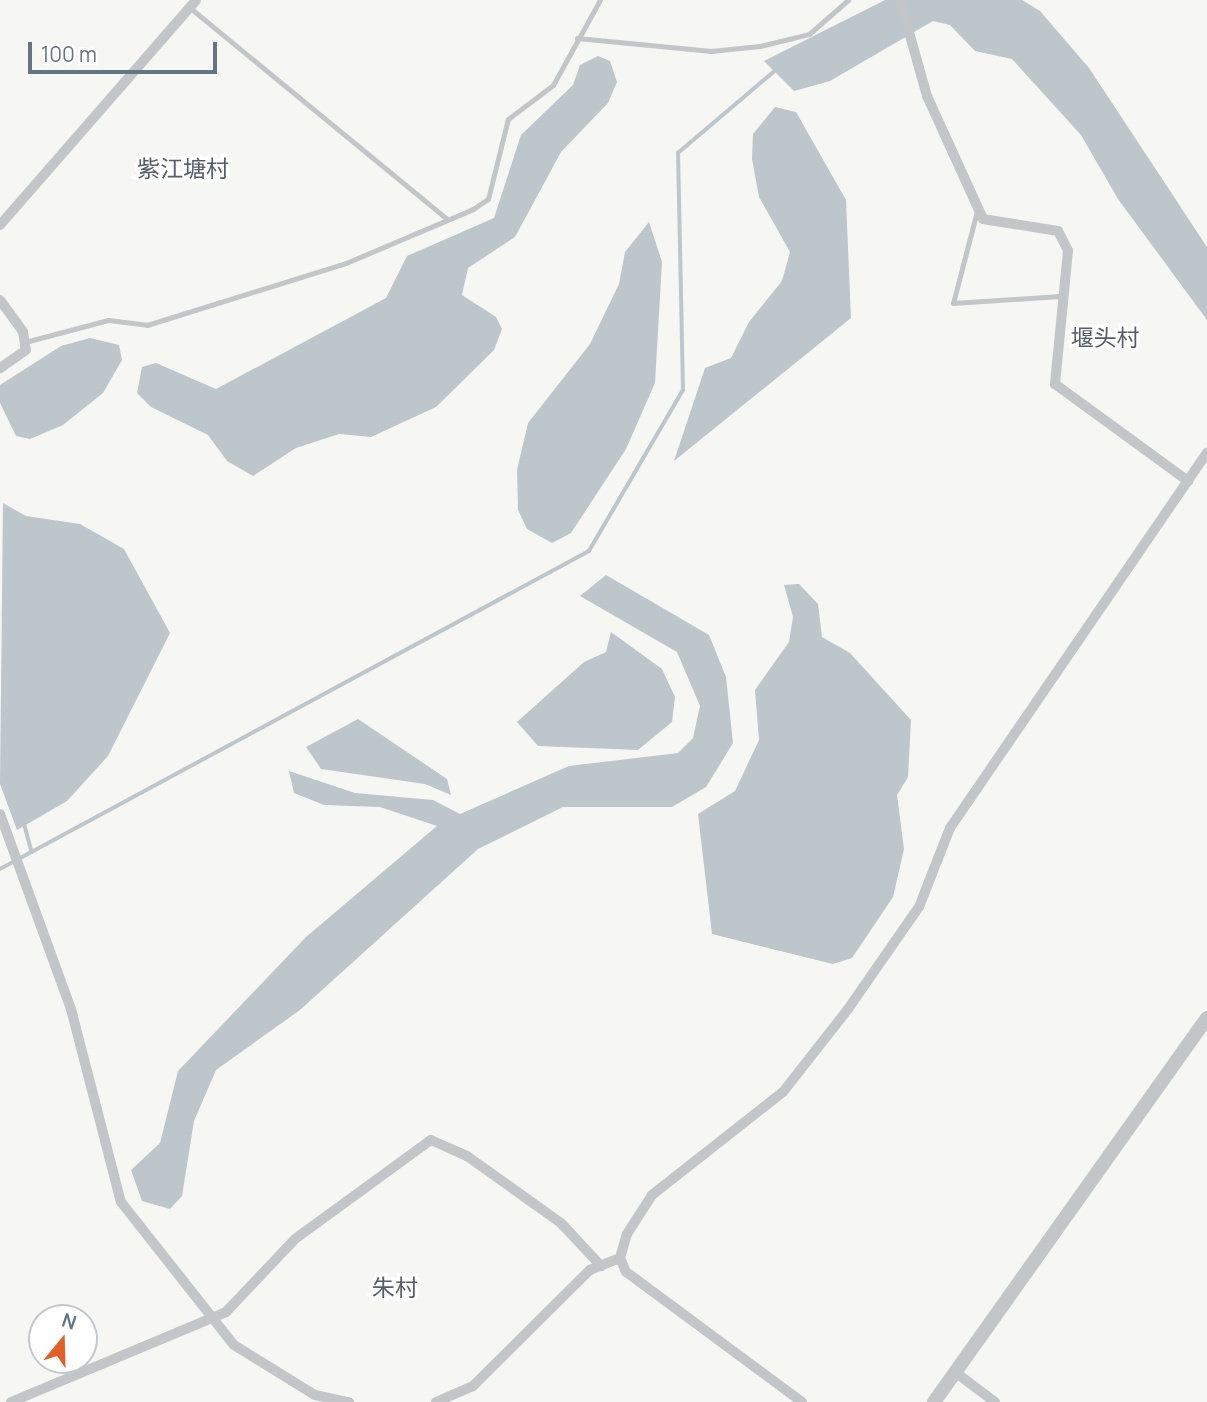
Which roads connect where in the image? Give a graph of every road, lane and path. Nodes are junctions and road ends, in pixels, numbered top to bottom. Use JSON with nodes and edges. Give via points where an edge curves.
{"nodes":[{"id":1,"x":600,"y":0,"type":"edge"},
{"id":2,"x":848,"y":0,"type":"edge"},
{"id":3,"x":900,"y":0,"type":"edge"},
{"id":4,"x":192,"y":4,"type":"edge"},
{"id":5,"x":577,"y":38,"type":"junction"},
{"id":6,"x":978,"y":208,"type":"junction"},
{"id":7,"x":446,"y":218,"type":"junction"},
{"id":8,"x":0,"y":225,"type":"edge"},
{"id":9,"x":1060,"y":296,"type":"junction"},
{"id":10,"x":0,"y":300,"type":"edge"},
{"id":11,"x":25,"y":342,"type":"junction"},
{"id":12,"x":0,"y":368,"type":"edge"},
{"id":13,"x":1207,"y":453,"type":"edge"},
{"id":14,"x":1188,"y":481,"type":"junction"},
{"id":15,"x":0,"y":814,"type":"edge"},
{"id":16,"x":1207,"y":1018,"type":"edge"},
{"id":17,"x":620,"y":1258,"type":"junction"},
{"id":18,"x":601,"y":1266,"type":"junction"},
{"id":19,"x":208,"y":1320,"type":"junction"},
{"id":20,"x":955,"y":1372,"type":"junction"},
{"id":21,"x":11,"y":1402,"type":"edge"},
{"id":22,"x":349,"y":1402,"type":"edge"},
{"id":23,"x":436,"y":1402,"type":"edge"},
{"id":24,"x":802,"y":1402,"type":"edge"},
{"id":25,"x":934,"y":1402,"type":"edge"},
{"id":26,"x":995,"y":1402,"type":"edge"}],
"edges":[{"from":1,"to":5,"type":"lane"},
{"from":2,"to":5,"type":"lane","via":[[809,34],[760,46],[711,51]]},
{"from":3,"to":6,"type":"street","via":[[927,96]]},
{"from":4,"to":7,"type":"lane"},
{"from":4,"to":8,"type":"street"},
{"from":5,"to":7,"type":"lane","via":[[553,85],[508,119],[488,199]]},
{"from":6,"to":9,"type":"street","via":[[983,219],[1058,231],[1068,251]]},
{"from":6,"to":9,"type":"lane","via":[[953,303]]},
{"from":7,"to":11,"type":"lane","via":[[346,262],[147,325],[108,320]]},
{"from":9,"to":14,"type":"street","via":[[1055,384]]},
{"from":10,"to":11,"type":"street"},
{"from":11,"to":12,"type":"street","via":[[26,351]]},
{"from":13,"to":14,"type":"street"},
{"from":14,"to":17,"type":"street","via":[[950,828],[919,907],[848,1010],[783,1092],[652,1195]]},
{"from":15,"to":19,"type":"street","via":[[71,1009],[121,1202]]},
{"from":16,"to":20,"type":"street"},
{"from":17,"to":18,"type":"street"},
{"from":17,"to":24,"type":"street","via":[[626,1272]]},
{"from":18,"to":19,"type":"street","via":[[561,1223],[467,1156],[431,1140],[313,1224],[245,1298]]},
{"from":18,"to":23,"type":"street","via":[[473,1386]]},
{"from":19,"to":21,"type":"street"},
{"from":19,"to":22,"type":"street","via":[[254,1361],[290,1383]]},
{"from":20,"to":25,"type":"street"},
{"from":20,"to":26,"type":"street"}]}
